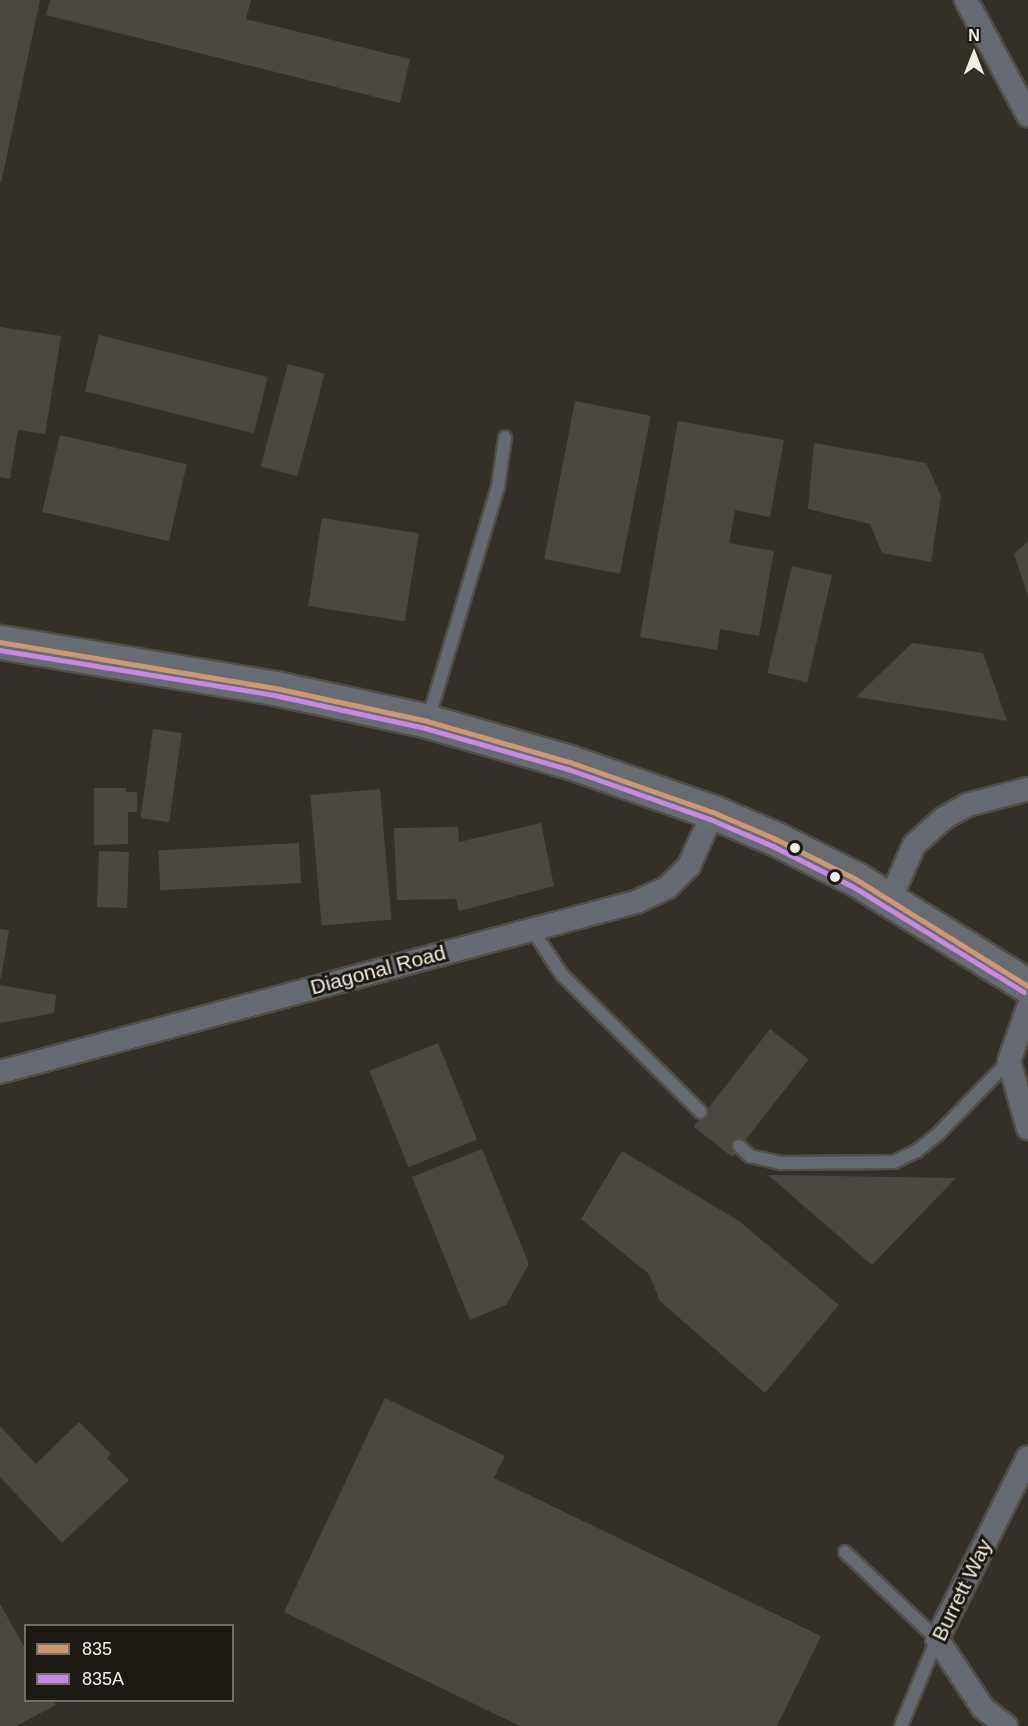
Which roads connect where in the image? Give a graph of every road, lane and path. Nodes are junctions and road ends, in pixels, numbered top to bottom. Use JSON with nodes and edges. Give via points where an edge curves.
{"nodes":[{"id":1,"x":966,"y":0,"type":"edge"},
{"id":2,"x":1028,"y":115,"type":"edge"},
{"id":3,"x":505,"y":438,"type":"dead end"},
{"id":4,"x":0,"y":642,"type":"edge"},
{"id":5,"x":427,"y":721,"type":"junction"},
{"id":6,"x":1028,"y":789,"type":"edge"},
{"id":7,"x":713,"y":812,"type":"junction"},
{"id":8,"x":890,"y":900,"type":"junction"},
{"id":9,"x":532,"y":929,"type":"junction"},
{"id":10,"x":1028,"y":986,"type":"edge"},
{"id":11,"x":1028,"y":1008,"type":"edge"},
{"id":12,"x":1009,"y":1060,"type":"junction"},
{"id":13,"x":0,"y":1072,"type":"edge"},
{"id":14,"x":701,"y":1112,"type":"dead end"},
{"id":15,"x":1028,"y":1128,"type":"edge"},
{"id":16,"x":739,"y":1146,"type":"dead end"},
{"id":17,"x":1028,"y":1457,"type":"edge"},
{"id":18,"x":845,"y":1552,"type":"dead end"},
{"id":19,"x":937,"y":1639,"type":"junction"},
{"id":20,"x":901,"y":1726,"type":"edge"},
{"id":21,"x":1006,"y":1726,"type":"edge"}],
"edges":[{"from":1,"to":2,"type":"street"},
{"from":3,"to":5,"type":"lane","via":[[498,486]]},
{"from":4,"to":5,"type":"main road","via":[[275,688]]},
{"from":5,"to":7,"type":"main road","via":[[570,762]]},
{"from":6,"to":8,"type":"street","via":[[966,805],[944,818],[914,845]]},
{"from":7,"to":8,"type":"main road","via":[[856,879]]},
{"from":7,"to":9,"type":"street","name":"Diagonal Road","via":[[689,866],[668,886],[636,902]]},
{"from":8,"to":10,"type":"main road"},
{"from":9,"to":13,"type":"street","name":"Diagonal Road"},
{"from":9,"to":14,"type":"lane","via":[[562,975]]},
{"from":11,"to":12,"type":"street"},
{"from":12,"to":15,"type":"street"},
{"from":12,"to":16,"type":"lane","via":[[939,1133],[917,1151],[894,1162],[781,1163],[750,1156]]},
{"from":17,"to":19,"type":"street","name":"Burrett Way"},
{"from":18,"to":19,"type":"lane"},
{"from":19,"to":20,"type":"lane","name":"Burrett Way"},
{"from":19,"to":21,"type":"street","via":[[983,1708]]}]}
